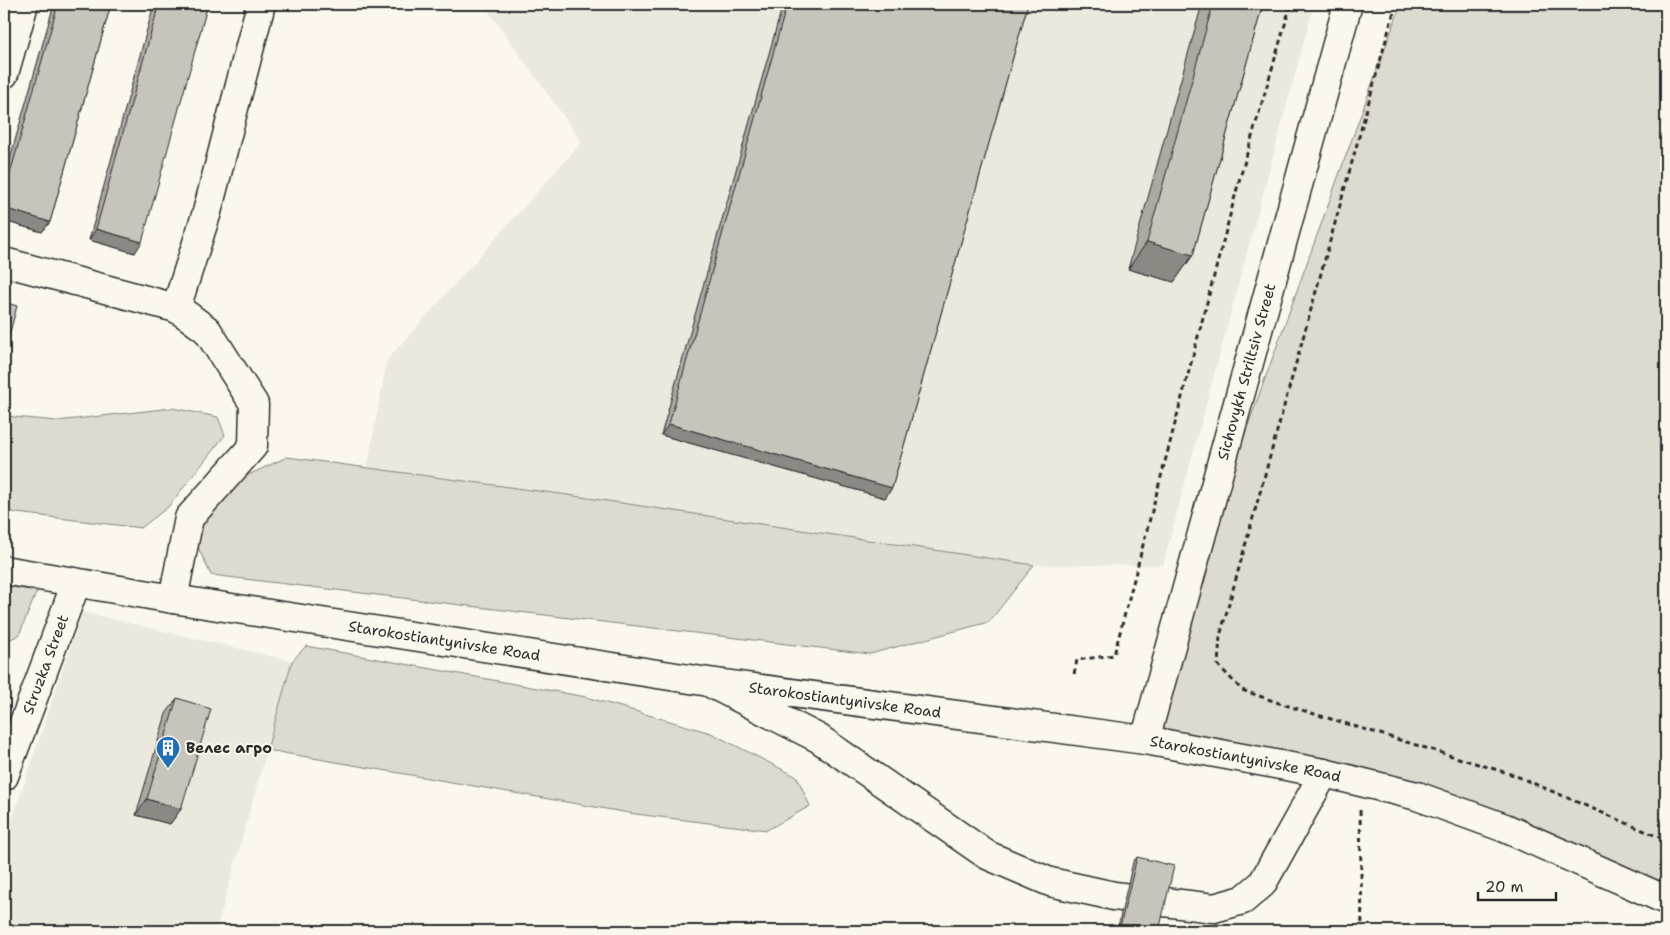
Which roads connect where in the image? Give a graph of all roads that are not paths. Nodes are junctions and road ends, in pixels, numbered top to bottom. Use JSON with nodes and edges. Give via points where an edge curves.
{"nodes":[{"id":1,"x":24,"y":4,"type":"edge"},
{"id":2,"x":261,"y":4,"type":"edge"},
{"id":3,"x":1348,"y":4,"type":"edge"},
{"id":4,"x":4,"y":74,"type":"edge"},
{"id":5,"x":4,"y":262,"type":"edge"},
{"id":6,"x":176,"y":308,"type":"junction"},
{"id":7,"x":4,"y":570,"type":"edge"},
{"id":8,"x":76,"y":583,"type":"junction"},
{"id":9,"x":173,"y":599,"type":"junction"},
{"id":10,"x":708,"y":682,"type":"junction"},
{"id":11,"x":1145,"y":740,"type":"junction"},
{"id":12,"x":1324,"y":773,"type":"junction"},
{"id":13,"x":4,"y":776,"type":"edge"},
{"id":14,"x":1666,"y":900,"type":"edge"}],
"edges":[{"from":1,"to":4,"type":"main road"},
{"from":2,"to":6,"type":"main road","via":[[207,212]]},
{"from":3,"to":11,"type":"main road","name":"Sichovykh Striltsiv Street"},
{"from":5,"to":6,"type":"main road"},
{"from":6,"to":9,"type":"main road","via":[[207,330],[254,404],[253,446],[189,518]]},
{"from":7,"to":8,"type":"main road","name":"Starokostiantynivske Road"},
{"from":8,"to":9,"type":"main road","name":"Starokostiantynivske Road"},
{"from":8,"to":13,"type":"main road","name":"Struzka Street"},
{"from":9,"to":10,"type":"main road","name":"Starokostiantynivske Road"},
{"from":10,"to":11,"type":"main road","name":"Starokostiantynivske Road"},
{"from":10,"to":12,"type":"main road","via":[[818,738],[987,856],[1050,882],[1114,896],[1214,908],[1243,900],[1262,884]]},
{"from":11,"to":12,"type":"main road","name":"Starokostiantynivske Road"},
{"from":12,"to":14,"type":"main road","name":"Starokostiantynivske Road","via":[[1417,796],[1505,828]]}]}
